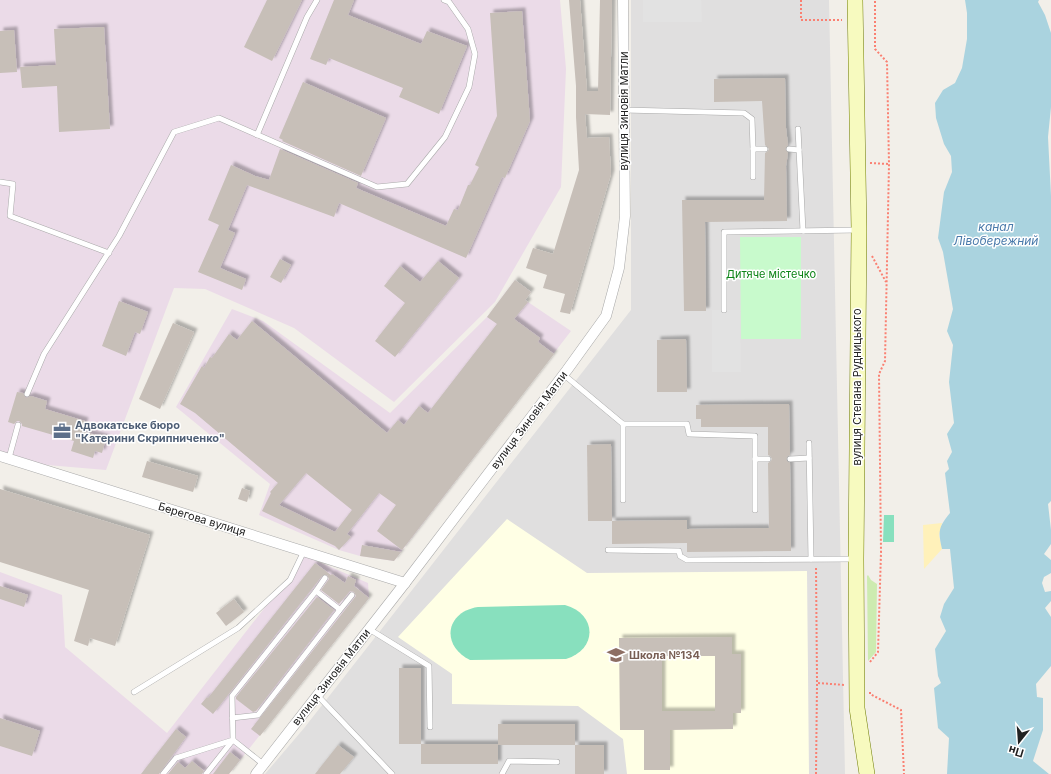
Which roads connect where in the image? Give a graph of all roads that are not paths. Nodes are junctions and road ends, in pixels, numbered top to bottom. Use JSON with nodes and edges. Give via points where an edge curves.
{"nodes":[{"id":1,"x":316,"y":0,"type":"edge"},
{"id":2,"x":444,"y":0,"type":"edge"},
{"id":3,"x":623,"y":0,"type":"edge"},
{"id":4,"x":855,"y":0,"type":"edge"},
{"id":5,"x":624,"y":110,"type":"junction"},
{"id":6,"x":798,"y":129,"type":"dead end"},
{"id":7,"x":258,"y":135,"type":"junction"},
{"id":8,"x":753,"y":148,"type":"junction"},
{"id":9,"x":765,"y":149,"type":"dead end"},
{"id":10,"x":789,"y":149,"type":"dead end"},
{"id":11,"x":799,"y":150,"type":"junction"},
{"id":12,"x":753,"y":177,"type":"dead end"},
{"id":13,"x":0,"y":182,"type":"edge"},
{"id":14,"x":859,"y":230,"type":"junction"},
{"id":15,"x":803,"y":231,"type":"junction"},
{"id":16,"x":108,"y":252,"type":"junction"},
{"id":17,"x":724,"y":310,"type":"dead end"},
{"id":18,"x":563,"y":374,"type":"junction"},
{"id":19,"x":27,"y":394,"type":"dead end"},
{"id":20,"x":623,"y":424,"type":"junction"},
{"id":21,"x":18,"y":425,"type":"dead end"},
{"id":22,"x":809,"y":443,"type":"dead end"},
{"id":23,"x":4,"y":457,"type":"edge"},
{"id":24,"x":809,"y":458,"type":"junction"},
{"id":25,"x":755,"y":459,"type":"junction"},
{"id":26,"x":768,"y":459,"type":"dead end"},
{"id":27,"x":790,"y":459,"type":"dead end"},
{"id":28,"x":623,"y":500,"type":"dead end"},
{"id":29,"x":755,"y":510,"type":"dead end"},
{"id":30,"x":608,"y":550,"type":"dead end"},
{"id":31,"x":304,"y":551,"type":"junction"},
{"id":32,"x":813,"y":559,"type":"junction"},
{"id":33,"x":856,"y":559,"type":"junction"},
{"id":34,"x":325,"y":578,"type":"dead end"},
{"id":35,"x":405,"y":582,"type":"junction"},
{"id":36,"x":316,"y":591,"type":"junction"},
{"id":37,"x":352,"y":595,"type":"dead end"},
{"id":38,"x":339,"y":611,"type":"junction"},
{"id":39,"x":369,"y":629,"type":"junction"},
{"id":40,"x":134,"y":692,"type":"dead end"},
{"id":41,"x":317,"y":695,"type":"junction"},
{"id":42,"x":232,"y":718,"type":"junction"},
{"id":43,"x":430,"y":727,"type":"dead end"},
{"id":44,"x":233,"y":740,"type":"junction"},
{"id":45,"x":556,"y":762,"type":"dead end"},
{"id":46,"x":263,"y":764,"type":"junction"},
{"id":47,"x":163,"y":774,"type":"edge"},
{"id":48,"x":206,"y":774,"type":"edge"},
{"id":49,"x":256,"y":774,"type":"edge"},
{"id":50,"x":392,"y":774,"type":"edge"},
{"id":51,"x":502,"y":774,"type":"edge"},
{"id":52,"x":867,"y":774,"type":"edge"}],
"edges":[{"from":1,"to":7,"type":"lane"},
{"from":2,"to":7,"type":"lane","via":[[449,2],[468,29],[475,54],[469,87],[445,137],[407,184],[377,187]]},
{"from":3,"to":5,"type":"street","name":"вулиця Зиновія Матли"},
{"from":4,"to":14,"type":"street","name":"вулиця Степана Рудницького"},
{"from":5,"to":8,"type":"lane","via":[[744,113],[752,119]]},
{"from":5,"to":18,"type":"street","name":"вулиця Зиновія Матли","via":[[625,216],[619,268],[606,316]]},
{"from":6,"to":11,"type":"lane"},
{"from":7,"to":16,"type":"lane","via":[[219,118],[174,132]]},
{"from":8,"to":9,"type":"lane"},
{"from":8,"to":12,"type":"lane"},
{"from":10,"to":11,"type":"lane"},
{"from":11,"to":15,"type":"lane"},
{"from":13,"to":16,"type":"lane","via":[[13,184],[10,216]]},
{"from":14,"to":15,"type":"lane"},
{"from":14,"to":33,"type":"street","name":"вулиця Степана Рудницького"},
{"from":15,"to":17,"type":"lane","via":[[724,232]]},
{"from":16,"to":19,"type":"lane","via":[[44,354]]},
{"from":18,"to":20,"type":"lane"},
{"from":18,"to":35,"type":"street","name":"вулиця Зиновія Матли"},
{"from":20,"to":25,"type":"lane","via":[[687,424],[689,434],[755,436]]},
{"from":20,"to":28,"type":"lane"},
{"from":21,"to":23,"type":"lane"},
{"from":22,"to":24,"type":"lane"},
{"from":23,"to":31,"type":"street","name":"Берегова вулиця"},
{"from":24,"to":27,"type":"lane"},
{"from":24,"to":32,"type":"lane"},
{"from":25,"to":26,"type":"lane"},
{"from":25,"to":29,"type":"lane"},
{"from":30,"to":32,"type":"lane","via":[[680,551],[680,556],[687,560]]},
{"from":31,"to":35,"type":"street","name":"Берегова вулиця"},
{"from":31,"to":40,"type":"lane","via":[[290,580],[238,628]]},
{"from":32,"to":33,"type":"lane"},
{"from":33,"to":52,"type":"street","name":"вулиця Степана Рудницького","via":[[858,708]]},
{"from":34,"to":36,"type":"lane"},
{"from":35,"to":39,"type":"street","name":"вулиця Зиновія Матли"},
{"from":36,"to":38,"type":"lane"},
{"from":36,"to":42,"type":"lane","via":[[232,696]]},
{"from":37,"to":38,"type":"lane"},
{"from":38,"to":42,"type":"lane","via":[[258,715]]},
{"from":39,"to":41,"type":"street","name":"вулиця Зиновія Матли"},
{"from":39,"to":43,"type":"lane","via":[[429,666]]},
{"from":41,"to":46,"type":"street","name":"вулиця Зиновія Матли"},
{"from":41,"to":50,"type":"lane"},
{"from":42,"to":44,"type":"lane"},
{"from":44,"to":46,"type":"lane"},
{"from":44,"to":47,"type":"lane","via":[[176,758]]},
{"from":44,"to":48,"type":"lane"},
{"from":45,"to":51,"type":"lane","via":[[509,762]]},
{"from":46,"to":49,"type":"street","name":"вулиця Зиновія Матли"}]}
